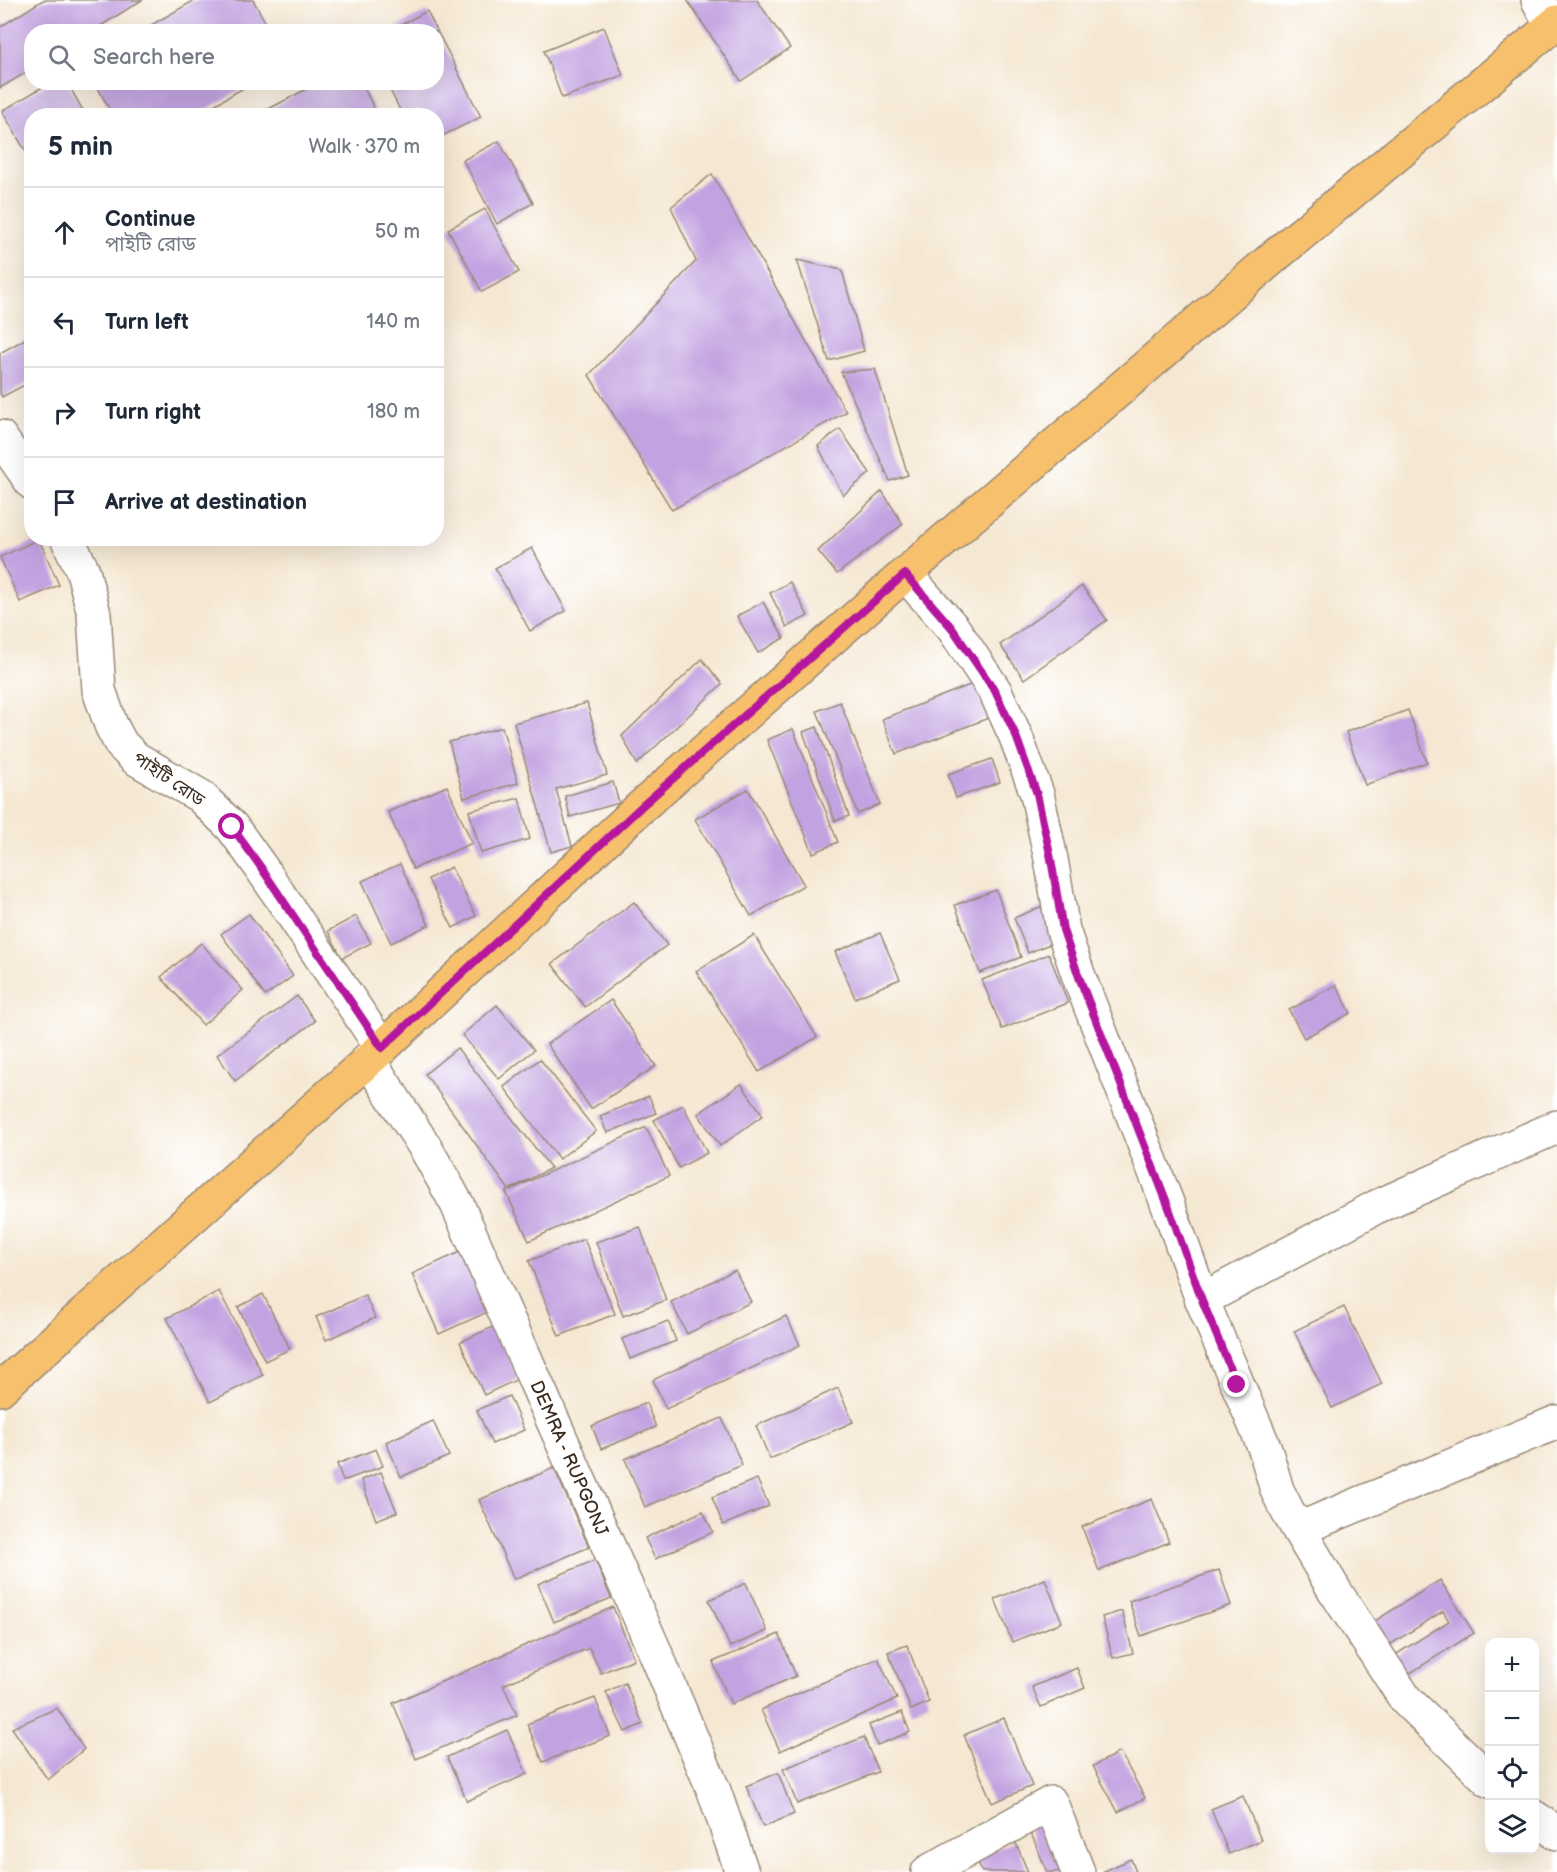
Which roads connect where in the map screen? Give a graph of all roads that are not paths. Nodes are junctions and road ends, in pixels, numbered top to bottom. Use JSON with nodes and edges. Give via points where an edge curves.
{"nodes":[{"id":1,"x":1549,"y":16,"type":"edge"},
{"id":2,"x":0,"y":437,"type":"edge"},
{"id":3,"x":24,"y":472,"type":"edge"},
{"id":4,"x":71,"y":546,"type":"edge"},
{"id":5,"x":905,"y":574,"type":"junction"},
{"id":6,"x":375,"y":1054,"type":"junction"},
{"id":7,"x":1557,"y":1127,"type":"edge"},
{"id":8,"x":1202,"y":1300,"type":"junction"},
{"id":9,"x":0,"y":1389,"type":"edge"},
{"id":10,"x":1557,"y":1422,"type":"edge"},
{"id":11,"x":1299,"y":1530,"type":"junction"},
{"id":12,"x":1485,"y":1776,"type":"edge"},
{"id":13,"x":1539,"y":1820,"type":"edge"},
{"id":14,"x":1557,"y":1833,"type":"edge"},
{"id":15,"x":742,"y":1872,"type":"edge"},
{"id":16,"x":928,"y":1872,"type":"edge"},
{"id":17,"x":1078,"y":1872,"type":"edge"}],
"edges":[{"from":1,"to":5,"type":"main road"},
{"from":2,"to":3,"type":"street"},
{"from":4,"to":6,"type":"street","name":"পাইটি রোড","via":[[83,571],[93,614],[99,690],[122,744],[135,758],[200,796],[232,827]]},
{"from":5,"to":6,"type":"main road","via":[[642,806]]},
{"from":5,"to":8,"type":"street","via":[[952,628],[995,691],[1016,736],[1037,794],[1063,930]]},
{"from":6,"to":9,"type":"main road"},
{"from":6,"to":15,"type":"street","name":"DEMRA - RUPGONJ","via":[[457,1204],[653,1647],[714,1791]]},
{"from":7,"to":8,"type":"street","via":[[1376,1207]]},
{"from":8,"to":11,"type":"street","via":[[1265,1449],[1277,1490]]},
{"from":10,"to":11,"type":"street"},
{"from":11,"to":12,"type":"street","via":[[1406,1700]]},
{"from":13,"to":14,"type":"street"},
{"from":16,"to":17,"type":"street","via":[[1051,1803]]}]}
